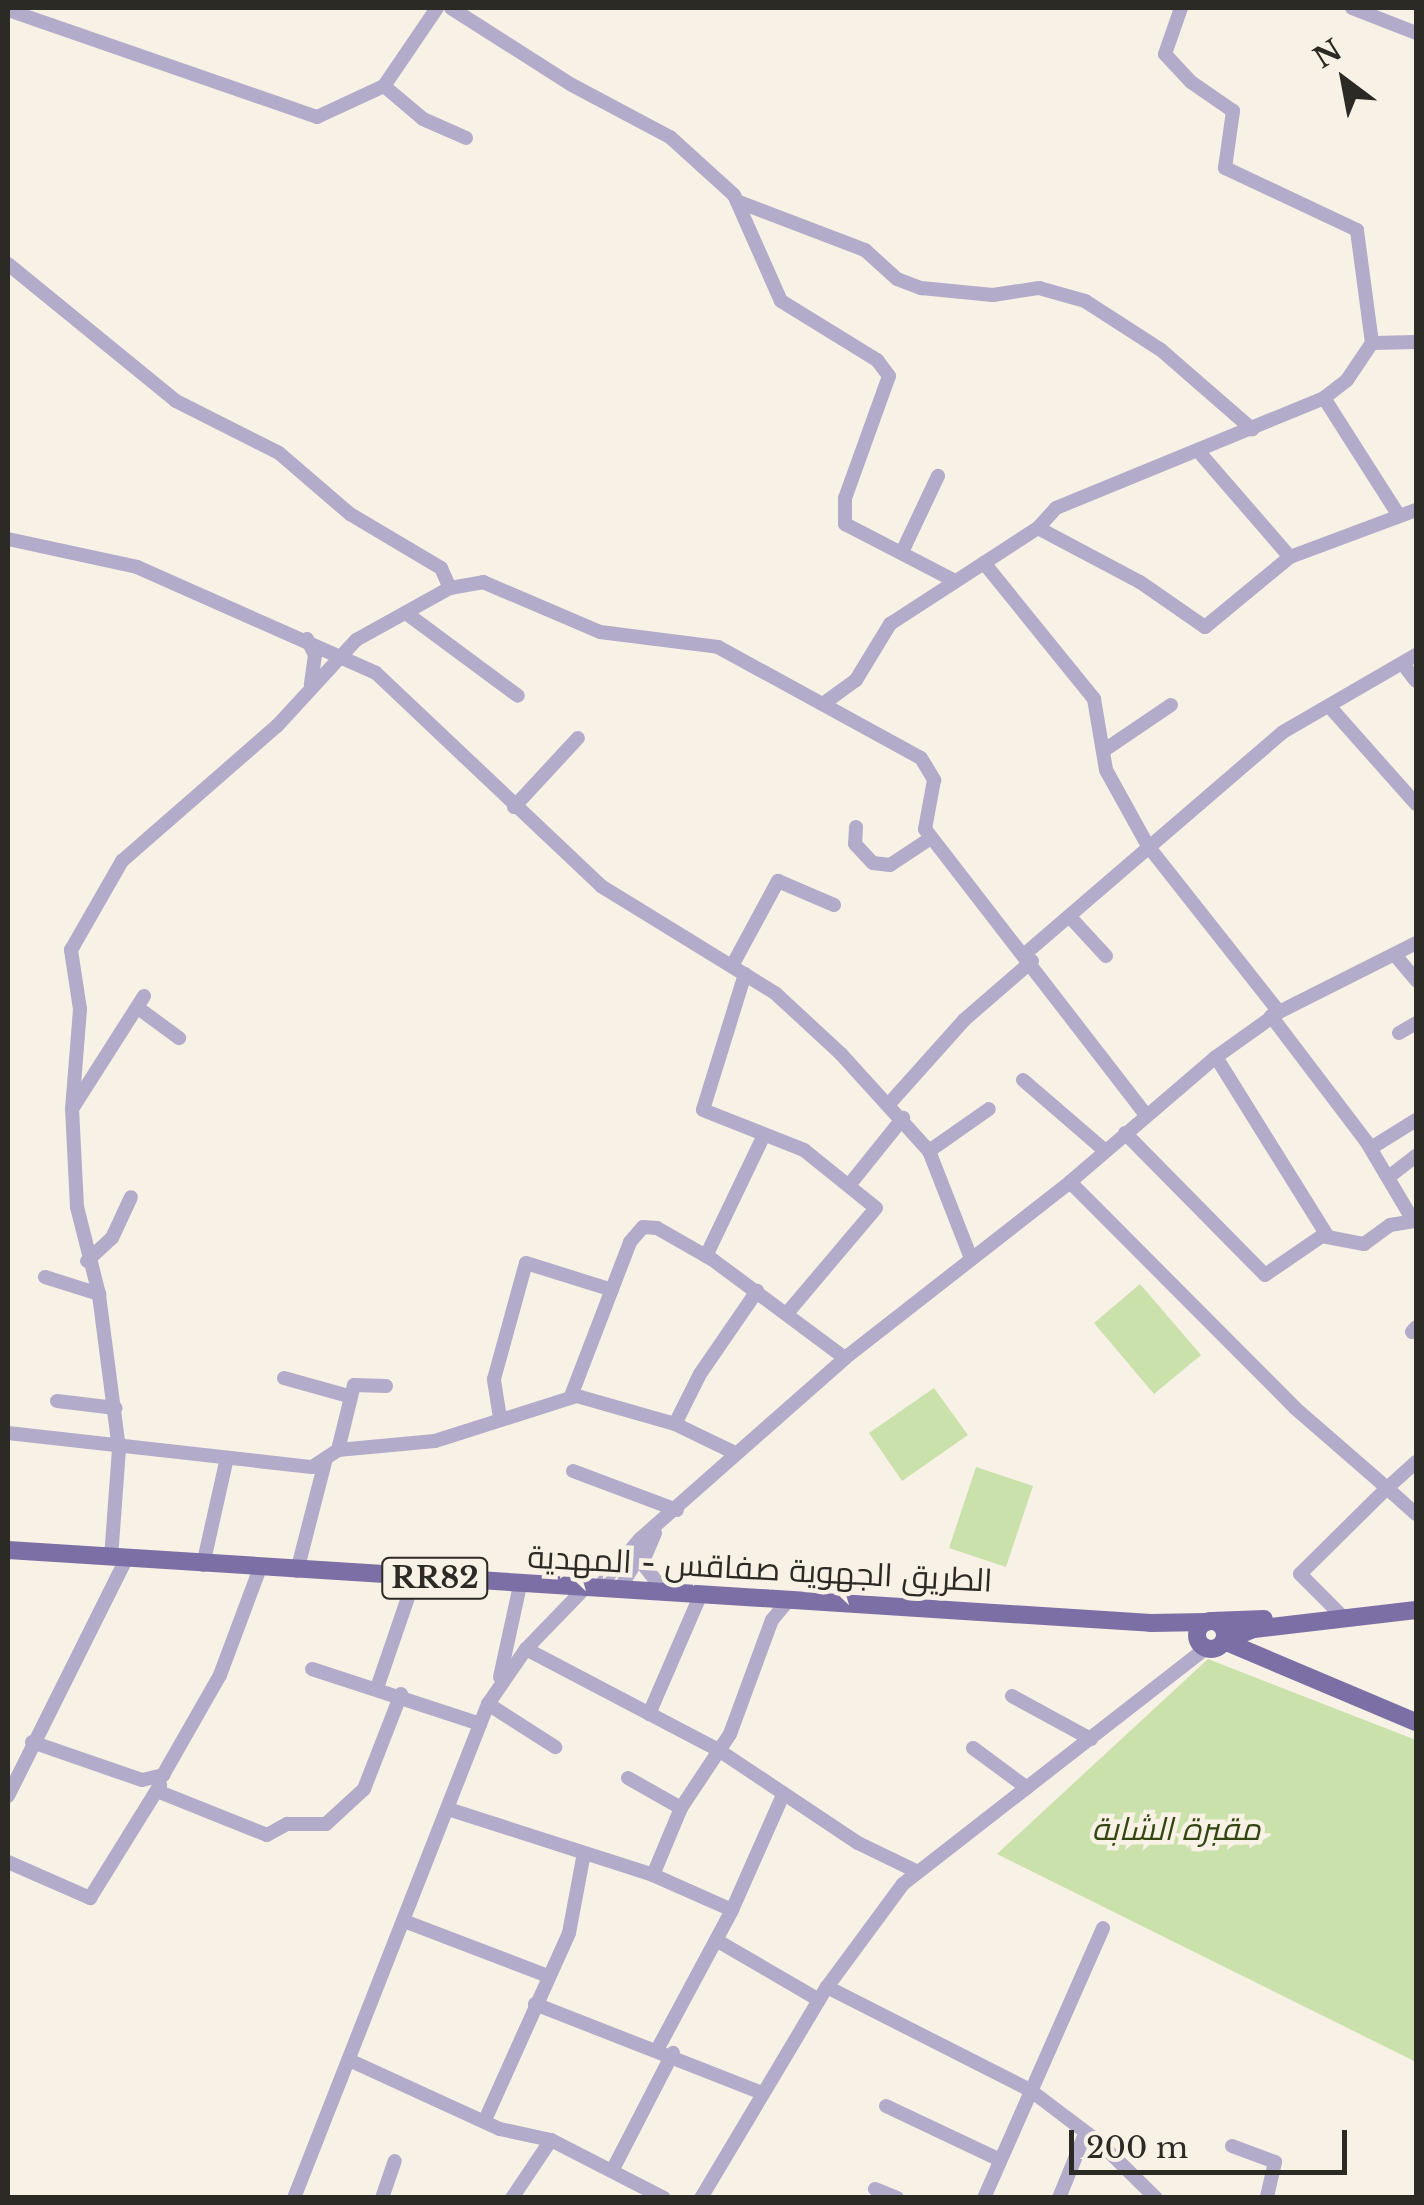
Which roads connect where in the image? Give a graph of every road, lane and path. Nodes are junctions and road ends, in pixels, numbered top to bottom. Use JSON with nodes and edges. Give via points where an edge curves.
{"nodes":[{"id":1,"x":436,"y":8,"type":"edge"},
{"id":2,"x":451,"y":8,"type":"edge"},
{"id":3,"x":1181,"y":8,"type":"edge"},
{"id":4,"x":1352,"y":8,"type":"edge"},
{"id":5,"x":8,"y":10,"type":"edge"},
{"id":6,"x":1416,"y":33,"type":"edge"},
{"id":7,"x":384,"y":86,"type":"junction"},
{"id":8,"x":466,"y":138,"type":"dead end"},
{"id":9,"x":739,"y":202,"type":"junction"},
{"id":10,"x":8,"y":264,"type":"edge"},
{"id":11,"x":1416,"y":342,"type":"edge"},
{"id":12,"x":1372,"y":344,"type":"junction"},
{"id":13,"x":1324,"y":398,"type":"junction"},
{"id":14,"x":1252,"y":429,"type":"junction"},
{"id":15,"x":1199,"y":452,"type":"junction"},
{"id":16,"x":938,"y":476,"type":"dead end"},
{"id":17,"x":1416,"y":510,"type":"edge"},
{"id":18,"x":1398,"y":514,"type":"junction"},
{"id":19,"x":1038,"y":528,"type":"junction"},
{"id":20,"x":8,"y":539,"type":"edge"},
{"id":21,"x":903,"y":550,"type":"junction"},
{"id":22,"x":1290,"y":557,"type":"junction"},
{"id":23,"x":984,"y":563,"type":"junction"},
{"id":24,"x":956,"y":581,"type":"junction"},
{"id":25,"x":450,"y":588,"type":"junction"},
{"id":26,"x":406,"y":613,"type":"junction"},
{"id":27,"x":307,"y":638,"type":"junction"},
{"id":28,"x":1416,"y":655,"type":"edge"},
{"id":29,"x":342,"y":656,"type":"junction"},
{"id":30,"x":1402,"y":664,"type":"junction"},
{"id":31,"x":1416,"y":681,"type":"edge"},
{"id":32,"x":309,"y":690,"type":"junction"},
{"id":33,"x":518,"y":696,"type":"dead end"},
{"id":34,"x":827,"y":701,"type":"junction"},
{"id":35,"x":1171,"y":705,"type":"dead end"},
{"id":36,"x":1329,"y":706,"type":"junction"},
{"id":37,"x":578,"y":738,"type":"dead end"},
{"id":38,"x":1103,"y":751,"type":"junction"},
{"id":39,"x":1416,"y":804,"type":"edge"},
{"id":40,"x":514,"y":807,"type":"junction"},
{"id":41,"x":856,"y":826,"type":"dead end"},
{"id":42,"x":931,"y":838,"type":"junction"},
{"id":43,"x":1148,"y":846,"type":"junction"},
{"id":44,"x":834,"y":905,"type":"dead end"},
{"id":45,"x":1070,"y":917,"type":"junction"},
{"id":46,"x":1416,"y":942,"type":"edge"},
{"id":47,"x":1396,"y":955,"type":"junction"},
{"id":48,"x":1106,"y":956,"type":"dead end"},
{"id":49,"x":1029,"y":957,"type":"junction"},
{"id":50,"x":738,"y":970,"type":"junction"},
{"id":51,"x":1416,"y":980,"type":"edge"},
{"id":52,"x":1275,"y":1014,"type":"junction"},
{"id":53,"x":1416,"y":1023,"type":"edge"},
{"id":54,"x":1399,"y":1033,"type":"dead end"},
{"id":55,"x":180,"y":1038,"type":"dead end"},
{"id":56,"x":1216,"y":1056,"type":"junction"},
{"id":57,"x":1022,"y":1080,"type":"dead end"},
{"id":58,"x":889,"y":1104,"type":"junction"},
{"id":59,"x":72,"y":1109,"type":"junction"},
{"id":60,"x":988,"y":1109,"type":"dead end"},
{"id":61,"x":1146,"y":1115,"type":"junction"},
{"id":62,"x":903,"y":1118,"type":"junction"},
{"id":63,"x":1416,"y":1120,"type":"edge"},
{"id":64,"x":764,"y":1134,"type":"junction"},
{"id":65,"x":1125,"y":1134,"type":"junction"},
{"id":66,"x":1371,"y":1148,"type":"junction"},
{"id":67,"x":1104,"y":1150,"type":"junction"},
{"id":68,"x":929,"y":1151,"type":"junction"},
{"id":69,"x":1416,"y":1156,"type":"edge"},
{"id":70,"x":1390,"y":1176,"type":"junction"},
{"id":71,"x":1070,"y":1182,"type":"junction"},
{"id":72,"x":850,"y":1184,"type":"junction"},
{"id":73,"x":131,"y":1197,"type":"dead end"},
{"id":74,"x":1415,"y":1220,"type":"edge"},
{"id":75,"x":1327,"y":1235,"type":"junction"},
{"id":76,"x":706,"y":1256,"type":"junction"},
{"id":77,"x":970,"y":1258,"type":"junction"},
{"id":78,"x":87,"y":1260,"type":"junction"},
{"id":79,"x":45,"y":1277,"type":"dead end"},
{"id":80,"x":612,"y":1290,"type":"junction"},
{"id":81,"x":757,"y":1292,"type":"junction"},
{"id":82,"x":99,"y":1294,"type":"junction"},
{"id":83,"x":788,"y":1312,"type":"junction"},
{"id":84,"x":845,"y":1358,"type":"junction"},
{"id":85,"x":284,"y":1378,"type":"dead end"},
{"id":86,"x":386,"y":1386,"type":"dead end"},
{"id":87,"x":348,"y":1396,"type":"junction"},
{"id":88,"x":570,"y":1396,"type":"junction"},
{"id":89,"x":57,"y":1402,"type":"dead end"},
{"id":90,"x":116,"y":1408,"type":"junction"},
{"id":91,"x":500,"y":1418,"type":"junction"},
{"id":92,"x":675,"y":1424,"type":"junction"},
{"id":93,"x":8,"y":1433,"type":"edge"},
{"id":94,"x":119,"y":1449,"type":"junction"},
{"id":95,"x":734,"y":1453,"type":"junction"},
{"id":96,"x":332,"y":1454,"type":"junction"},
{"id":97,"x":227,"y":1458,"type":"junction"},
{"id":98,"x":1416,"y":1462,"type":"edge"},
{"id":99,"x":573,"y":1471,"type":"dead end"},
{"id":100,"x":1388,"y":1488,"type":"junction"},
{"id":101,"x":677,"y":1510,"type":"junction"},
{"id":102,"x":1416,"y":1514,"type":"edge"},
{"id":103,"x":662,"y":1524,"type":"junction"},
{"id":104,"x":650,"y":1540,"type":"junction"},
{"id":105,"x":8,"y":1550,"type":"edge"},
{"id":106,"x":118,"y":1559,"type":"junction"},
{"id":107,"x":203,"y":1565,"type":"junction"},
{"id":108,"x":260,"y":1568,"type":"junction"},
{"id":109,"x":297,"y":1570,"type":"junction"},
{"id":110,"x":415,"y":1576,"type":"junction"},
{"id":111,"x":520,"y":1585,"type":"junction"},
{"id":112,"x":590,"y":1589,"type":"junction"},
{"id":113,"x":619,"y":1590,"type":"junction"},
{"id":114,"x":665,"y":1592,"type":"junction"},
{"id":115,"x":702,"y":1594,"type":"junction"},
{"id":116,"x":788,"y":1601,"type":"junction"},
{"id":117,"x":1416,"y":1610,"type":"edge"},
{"id":118,"x":1344,"y":1618,"type":"junction"},
{"id":119,"x":1210,"y":1621,"type":"junction"},
{"id":120,"x":1274,"y":1622,"type":"junction"},
{"id":121,"x":1150,"y":1624,"type":"junction"},
{"id":122,"x":1213,"y":1646,"type":"junction"},
{"id":123,"x":526,"y":1649,"type":"junction"},
{"id":124,"x":1287,"y":1664,"type":"junction"},
{"id":125,"x":312,"y":1669,"type":"dead end"},
{"id":126,"x":1304,"y":1676,"type":"junction"},
{"id":127,"x":378,"y":1685,"type":"junction"},
{"id":128,"x":401,"y":1694,"type":"junction"},
{"id":129,"x":1012,"y":1696,"type":"dead end"},
{"id":130,"x":492,"y":1698,"type":"junction"},
{"id":131,"x":649,"y":1714,"type":"junction"},
{"id":132,"x":1416,"y":1722,"type":"edge"},
{"id":133,"x":480,"y":1724,"type":"junction"},
{"id":134,"x":1091,"y":1739,"type":"junction"},
{"id":135,"x":32,"y":1742,"type":"junction"},
{"id":136,"x":556,"y":1747,"type":"dead end"},
{"id":137,"x":973,"y":1748,"type":"dead end"},
{"id":138,"x":720,"y":1751,"type":"junction"},
{"id":139,"x":169,"y":1767,"type":"junction"},
{"id":140,"x":628,"y":1778,"type":"dead end"},
{"id":141,"x":1027,"y":1788,"type":"junction"},
{"id":142,"x":157,"y":1790,"type":"junction"},
{"id":143,"x":783,"y":1795,"type":"junction"},
{"id":144,"x":8,"y":1796,"type":"edge"},
{"id":145,"x":681,"y":1808,"type":"junction"},
{"id":146,"x":448,"y":1809,"type":"junction"},
{"id":147,"x":584,"y":1853,"type":"junction"},
{"id":148,"x":8,"y":1862,"type":"edge"},
{"id":149,"x":916,"y":1871,"type":"junction"},
{"id":150,"x":653,"y":1875,"type":"junction"},
{"id":151,"x":732,"y":1910,"type":"junction"},
{"id":152,"x":404,"y":1921,"type":"junction"},
{"id":153,"x":1104,"y":1928,"type":"dead end"},
{"id":154,"x":716,"y":1940,"type":"junction"},
{"id":155,"x":548,"y":1976,"type":"junction"},
{"id":156,"x":823,"y":1993,"type":"junction"},
{"id":157,"x":535,"y":2004,"type":"junction"},
{"id":158,"x":665,"y":2052,"type":"junction"},
{"id":159,"x":350,"y":2060,"type":"junction"},
{"id":160,"x":1030,"y":2090,"type":"junction"},
{"id":161,"x":762,"y":2093,"type":"junction"},
{"id":162,"x":886,"y":2106,"type":"dead end"},
{"id":163,"x":485,"y":2120,"type":"junction"},
{"id":164,"x":1085,"y":2134,"type":"junction"},
{"id":165,"x":551,"y":2140,"type":"junction"},
{"id":166,"x":1232,"y":2146,"type":"dead end"},
{"id":167,"x":1000,"y":2160,"type":"junction"},
{"id":168,"x":394,"y":2162,"type":"dead end"},
{"id":169,"x":612,"y":2172,"type":"junction"},
{"id":170,"x":875,"y":2188,"type":"dead end"},
{"id":171,"x":295,"y":2197,"type":"edge"},
{"id":172,"x":382,"y":2198,"type":"edge"},
{"id":173,"x":512,"y":2198,"type":"edge"},
{"id":174,"x":664,"y":2198,"type":"edge"},
{"id":175,"x":701,"y":2198,"type":"edge"},
{"id":176,"x":897,"y":2198,"type":"edge"},
{"id":177,"x":984,"y":2198,"type":"edge"},
{"id":178,"x":1059,"y":2198,"type":"edge"},
{"id":179,"x":1156,"y":2198,"type":"edge"},
{"id":180,"x":1267,"y":2198,"type":"edge"}],
"edges":[{"from":1,"to":7,"type":"street"},
{"from":2,"to":9,"type":"street","via":[[670,137]]},
{"from":3,"to":12,"type":"street","via":[[1165,54],[1233,112],[1223,166],[1357,230]]},
{"from":4,"to":6,"type":"street"},
{"from":5,"to":7,"type":"street","via":[[258,92],[305,116],[325,116]]},
{"from":7,"to":8,"type":"street","via":[[423,119]]},
{"from":9,"to":14,"type":"street","via":[[865,250],[897,279],[920,288],[993,295],[1039,288],[1085,301],[1162,350]]},
{"from":9,"to":21,"type":"street","via":[[756,256],[781,301],[886,370],[889,382],[843,513],[851,528]]},
{"from":10,"to":25,"type":"street","via":[[176,401],[279,453],[350,514],[441,568]]},
{"from":11,"to":12,"type":"street"},
{"from":12,"to":13,"type":"street","via":[[1347,380]]},
{"from":13,"to":14,"type":"street"},
{"from":13,"to":18,"type":"street"},
{"from":14,"to":15,"type":"street"},
{"from":15,"to":19,"type":"street","via":[[1068,501]]},
{"from":15,"to":22,"type":"street"},
{"from":16,"to":21,"type":"street"},
{"from":17,"to":18,"type":"street"},
{"from":18,"to":22,"type":"street"},
{"from":19,"to":22,"type":"street","via":[[1140,582],[1204,627]]},
{"from":19,"to":23,"type":"street"},
{"from":20,"to":27,"type":"street","via":[[116,560]]},
{"from":21,"to":24,"type":"street"},
{"from":23,"to":24,"type":"street"},
{"from":23,"to":38,"type":"street","via":[[1094,700]]},
{"from":24,"to":34,"type":"street","via":[[890,624],[856,680]]},
{"from":25,"to":26,"type":"street"},
{"from":25,"to":34,"type":"street","via":[[483,582],[600,632],[706,644]]},
{"from":26,"to":29,"type":"street"},
{"from":26,"to":33,"type":"street"},
{"from":27,"to":29,"type":"street"},
{"from":27,"to":32,"type":"street","via":[[314,655]]},
{"from":28,"to":30,"type":"street"},
{"from":29,"to":32,"type":"street"},
{"from":29,"to":40,"type":"street","via":[[376,674]]},
{"from":30,"to":31,"type":"street"},
{"from":30,"to":36,"type":"street"},
{"from":32,"to":59,"type":"street","via":[[109,875],[70,956],[80,1009]]},
{"from":34,"to":42,"type":"street","via":[[929,766],[934,780],[924,822]]},
{"from":35,"to":38,"type":"street"},
{"from":36,"to":39,"type":"street"},
{"from":36,"to":43,"type":"street","via":[[1282,732]]},
{"from":37,"to":40,"type":"street"},
{"from":38,"to":43,"type":"street","via":[[1106,770]]},
{"from":40,"to":50,"type":"street","via":[[601,886]]},
{"from":41,"to":42,"type":"street","via":[[855,844],[873,863],[890,865]]},
{"from":42,"to":49,"type":"street"},
{"from":43,"to":45,"type":"street"},
{"from":43,"to":52,"type":"street"},
{"from":44,"to":50,"type":"street","via":[[777,882]]},
{"from":45,"to":48,"type":"street"},
{"from":45,"to":49,"type":"street"},
{"from":46,"to":47,"type":"street"},
{"from":47,"to":51,"type":"street"},
{"from":47,"to":52,"type":"street"},
{"from":49,"to":58,"type":"street"},
{"from":49,"to":61,"type":"street"},
{"from":50,"to":58,"type":"street","via":[[793,1008]]},
{"from":50,"to":64,"type":"street","via":[[703,1110]]},
{"from":52,"to":56,"type":"street"},
{"from":52,"to":66,"type":"street"},
{"from":53,"to":54,"type":"street"},
{"from":55,"to":59,"type":"street","via":[[141,1002],[121,1022]]},
{"from":56,"to":61,"type":"street"},
{"from":56,"to":75,"type":"street"},
{"from":57,"to":67,"type":"street"},
{"from":58,"to":62,"type":"street"},
{"from":59,"to":78,"type":"street"},
{"from":60,"to":68,"type":"street"},
{"from":61,"to":65,"type":"street"},
{"from":62,"to":68,"type":"street"},
{"from":62,"to":72,"type":"street"},
{"from":63,"to":66,"type":"street"},
{"from":64,"to":72,"type":"street","via":[[804,1150]]},
{"from":64,"to":76,"type":"street"},
{"from":65,"to":67,"type":"street"},
{"from":65,"to":75,"type":"street","via":[[1261,1273],[1274,1273]]},
{"from":66,"to":70,"type":"street"},
{"from":67,"to":71,"type":"street"},
{"from":68,"to":77,"type":"street"},
{"from":69,"to":70,"type":"street"},
{"from":70,"to":74,"type":"street"},
{"from":71,"to":77,"type":"street"},
{"from":71,"to":100,"type":"street","via":[[1295,1408]]},
{"from":72,"to":83,"type":"street","via":[[874,1204],[874,1215]]},
{"from":73,"to":78,"type":"street","via":[[112,1238]]},
{"from":74,"to":75,"type":"street","via":[[1390,1225],[1364,1244]]},
{"from":76,"to":80,"type":"street","via":[[643,1227]]},
{"from":76,"to":81,"type":"street"},
{"from":77,"to":84,"type":"street"},
{"from":78,"to":82,"type":"street"},
{"from":79,"to":82,"type":"street"},
{"from":80,"to":88,"type":"street"},
{"from":80,"to":91,"type":"street","via":[[526,1262],[494,1378]]},
{"from":81,"to":83,"type":"street"},
{"from":81,"to":92,"type":"street","via":[[700,1374]]},
{"from":82,"to":90,"type":"street"},
{"from":83,"to":84,"type":"street"},
{"from":84,"to":95,"type":"street"},
{"from":85,"to":87,"type":"street"},
{"from":86,"to":87,"type":"street","via":[[360,1381]]},
{"from":87,"to":96,"type":"street"},
{"from":88,"to":91,"type":"street"},
{"from":88,"to":92,"type":"street"},
{"from":89,"to":90,"type":"street"},
{"from":90,"to":94,"type":"street"},
{"from":91,"to":96,"type":"street","via":[[435,1441]]},
{"from":92,"to":95,"type":"street"},
{"from":93,"to":94,"type":"street"},
{"from":94,"to":97,"type":"street"},
{"from":94,"to":106,"type":"street"},
{"from":95,"to":101,"type":"street"},
{"from":96,"to":97,"type":"street","via":[[312,1468]]},
{"from":96,"to":109,"type":"street"},
{"from":97,"to":107,"type":"street"},
{"from":98,"to":100,"type":"street"},
{"from":99,"to":101,"type":"street"},
{"from":100,"to":102,"type":"street"},
{"from":100,"to":118,"type":"street","via":[[1300,1574]]},
{"from":101,"to":103,"type":"street"},
{"from":103,"to":104,"type":"street"},
{"from":103,"to":112,"type":"street"},
{"from":104,"to":113,"type":"street"},
{"from":104,"to":114,"type":"street","via":[[642,1563]]},
{"from":105,"to":106,"type":"main road","name":"الطريق الجهوية صفاقس - المهدية","number":"RR82"},
{"from":106,"to":107,"type":"main road","name":"الطريق الجهوية صفاقس - المهدية","number":"RR82"},
{"from":106,"to":135,"type":"street"},
{"from":107,"to":108,"type":"main road","name":"الطريق الجهوية صفاقس - المهدية","number":"RR82"},
{"from":108,"to":109,"type":"main road","name":"الطريق الجهوية صفاقس - المهدية","number":"RR82"},
{"from":108,"to":139,"type":"street","via":[[220,1674]]},
{"from":109,"to":110,"type":"main road","name":"الطريق الجهوية صفاقس - المهدية","number":"RR82"},
{"from":110,"to":111,"type":"main road","name":"الطريق الجهوية صفاقس - المهدية","number":"RR82"},
{"from":110,"to":127,"type":"street"},
{"from":111,"to":112,"type":"main road","name":"الطريق الجهوية صفاقس - المهدية","number":"RR82"},
{"from":111,"to":130,"type":"street"},
{"from":112,"to":113,"type":"main road","name":"الطريق الجهوية صفاقس - المهدية","number":"RR82"},
{"from":112,"to":123,"type":"street"},
{"from":113,"to":114,"type":"main road","name":"الطريق الجهوية صفاقس - المهدية","number":"RR82"},
{"from":114,"to":115,"type":"main road","name":"الطريق الجهوية صفاقس - المهدية","number":"RR82"},
{"from":115,"to":116,"type":"main road","name":"الطريق الجهوية صفاقس - المهدية","number":"RR82"},
{"from":115,"to":131,"type":"street"},
{"from":116,"to":121,"type":"main road","name":"الطريق الجهوية صفاقس - المهدية","number":"RR82"},
{"from":116,"to":138,"type":"street","via":[[772,1620]]},
{"from":117,"to":118,"type":"main road","name":"الطريق الجهوية صفاقس - المهدية","number":"RR82"},
{"from":118,"to":120,"type":"main road","name":"الطريق الجهوية صفاقس - المهدية","number":"RR82"},
{"from":119,"to":120,"type":"main road","name":"الطريق الجهوية صفاقس - المهدية","number":"RR82"},
{"from":119,"to":121,"type":"main road","name":"الطريق الجهوية صفاقس - المهدية","number":"RR82"},
{"from":119,"to":122,"type":"main road","via":[[1224,1628]]},
{"from":120,"to":122,"type":"main road","name":"الطريق الجهوية صفاقس - المهدية","number":"RR82"},
{"from":120,"to":124,"type":"main road"},
{"from":121,"to":122,"type":"main road","name":"الطريق الجهوية صفاقس - المهدية"},
{"from":122,"to":124,"type":"main road"},
{"from":122,"to":126,"type":"main road"},
{"from":122,"to":134,"type":"street"},
{"from":123,"to":130,"type":"street"},
{"from":123,"to":131,"type":"street"},
{"from":124,"to":126,"type":"main road"},
{"from":125,"to":127,"type":"street"},
{"from":126,"to":132,"type":"main road"},
{"from":127,"to":128,"type":"street"},
{"from":128,"to":133,"type":"street"},
{"from":128,"to":142,"type":"street","via":[[364,1790],[326,1824],[287,1824],[267,1835]]},
{"from":129,"to":134,"type":"street"},
{"from":130,"to":133,"type":"street"},
{"from":130,"to":136,"type":"street"},
{"from":131,"to":138,"type":"street"},
{"from":133,"to":146,"type":"street"},
{"from":134,"to":141,"type":"street"},
{"from":135,"to":139,"type":"street","via":[[142,1780]]},
{"from":135,"to":144,"type":"street"},
{"from":137,"to":141,"type":"street"},
{"from":138,"to":143,"type":"street"},
{"from":138,"to":145,"type":"street"},
{"from":139,"to":142,"type":"street"},
{"from":140,"to":145,"type":"street"},
{"from":141,"to":149,"type":"street"},
{"from":142,"to":148,"type":"street","via":[[90,1898]]},
{"from":143,"to":149,"type":"street"},
{"from":143,"to":151,"type":"street"},
{"from":145,"to":150,"type":"street"},
{"from":146,"to":147,"type":"street"},
{"from":146,"to":152,"type":"street"},
{"from":147,"to":150,"type":"street"},
{"from":147,"to":155,"type":"street","via":[[570,1928]]},
{"from":149,"to":156,"type":"street","via":[[882,1906]]},
{"from":150,"to":151,"type":"street"},
{"from":151,"to":154,"type":"street"},
{"from":152,"to":155,"type":"street"},
{"from":152,"to":159,"type":"street"},
{"from":153,"to":160,"type":"street"},
{"from":154,"to":156,"type":"street"},
{"from":154,"to":158,"type":"street"},
{"from":155,"to":157,"type":"street"},
{"from":156,"to":160,"type":"street"},
{"from":156,"to":161,"type":"street"},
{"from":157,"to":158,"type":"street"},
{"from":157,"to":163,"type":"street"},
{"from":158,"to":161,"type":"street"},
{"from":158,"to":169,"type":"street"},
{"from":159,"to":163,"type":"street"},
{"from":159,"to":171,"type":"street"},
{"from":160,"to":164,"type":"street"},
{"from":160,"to":167,"type":"street"},
{"from":161,"to":175,"type":"street"},
{"from":162,"to":167,"type":"street"},
{"from":163,"to":165,"type":"street"},
{"from":164,"to":178,"type":"street"},
{"from":164,"to":179,"type":"street"},
{"from":165,"to":169,"type":"street"},
{"from":165,"to":173,"type":"street"},
{"from":166,"to":180,"type":"street","via":[[1276,2162]]},
{"from":167,"to":177,"type":"street"},
{"from":168,"to":172,"type":"street"},
{"from":169,"to":174,"type":"street"},
{"from":170,"to":176,"type":"street"}]}
